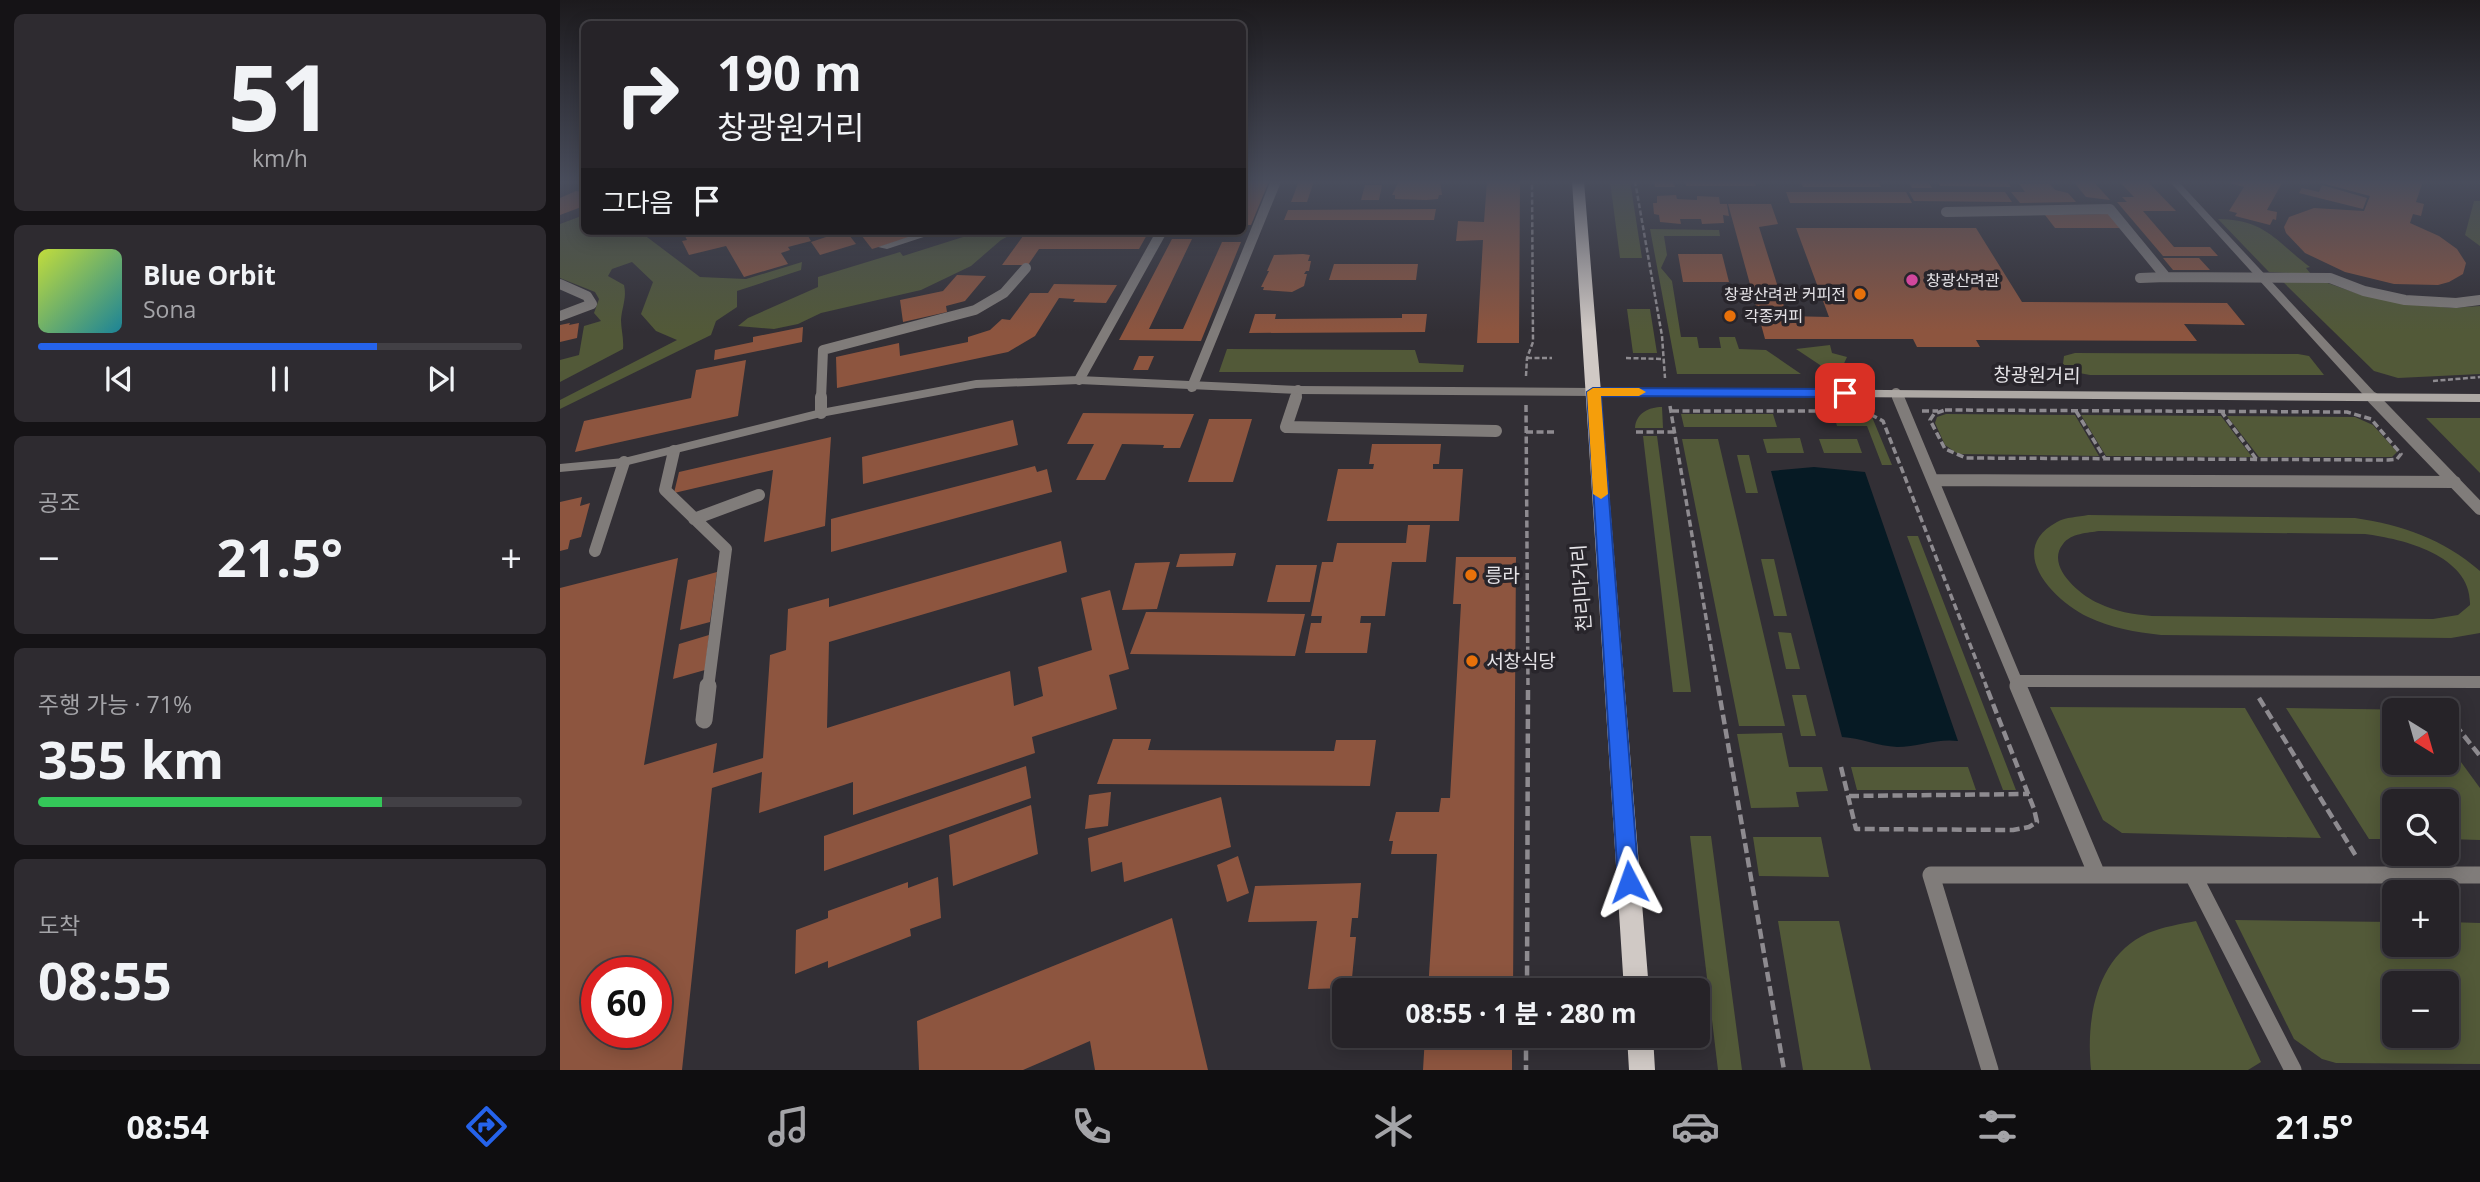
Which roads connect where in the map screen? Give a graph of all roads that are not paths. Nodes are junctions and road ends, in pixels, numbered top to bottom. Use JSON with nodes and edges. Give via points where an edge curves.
{"nodes":[{"id":1,"x":1256,"y":231,"type":"edge"},
{"id":2,"x":1582,"y":231,"type":"edge"},
{"id":3,"x":2128,"y":231,"type":"edge"},
{"id":4,"x":2218,"y":231,"type":"edge"},
{"id":5,"x":924,"y":235,"type":"edge"},
{"id":6,"x":1159,"y":235,"type":"edge"},
{"id":7,"x":883,"y":247,"type":"dead end"},
{"id":8,"x":1026,"y":268,"type":"dead end"},
{"id":9,"x":2259,"y":276,"type":"junction"},
{"id":10,"x":2166,"y":277,"type":"junction"},
{"id":11,"x":2140,"y":278,"type":"dead end"},
{"id":12,"x":560,"y":284,"type":"edge"},
{"id":13,"x":2480,"y":300,"type":"edge"},
{"id":14,"x":560,"y":316,"type":"edge"},
{"id":15,"x":1079,"y":380,"type":"junction"},
{"id":16,"x":1192,"y":387,"type":"junction"},
{"id":17,"x":1298,"y":390,"type":"junction"},
{"id":18,"x":1593,"y":392,"type":"junction"},
{"id":19,"x":1896,"y":393,"type":"junction"},
{"id":20,"x":2374,"y":398,"type":"junction"},
{"id":21,"x":2480,"y":398,"type":"edge"},
{"id":22,"x":821,"y":414,"type":"junction"},
{"id":23,"x":1496,"y":431,"type":"dead end"},
{"id":24,"x":674,"y":451,"type":"junction"},
{"id":25,"x":624,"y":462,"type":"junction"},
{"id":26,"x":560,"y":468,"type":"edge"},
{"id":27,"x":1933,"y":480,"type":"junction"},
{"id":28,"x":2455,"y":482,"type":"junction"},
{"id":29,"x":759,"y":495,"type":"dead end"},
{"id":30,"x":2480,"y":509,"type":"edge"},
{"id":31,"x":694,"y":519,"type":"junction"},
{"id":32,"x":596,"y":551,"type":"dead end"},
{"id":33,"x":2016,"y":681,"type":"junction"},
{"id":34,"x":2480,"y":682,"type":"edge"},
{"id":35,"x":704,"y":720,"type":"dead end"},
{"id":36,"x":2097,"y":875,"type":"junction"},
{"id":37,"x":2193,"y":875,"type":"junction"},
{"id":38,"x":2480,"y":875,"type":"edge"},
{"id":39,"x":1636,"y":978,"type":"edge"},
{"id":40,"x":1641,"y":1048,"type":"edge"},
{"id":41,"x":1642,"y":1070,"type":"edge"},
{"id":42,"x":1990,"y":1070,"type":"edge"},
{"id":43,"x":2293,"y":1070,"type":"edge"}],
"edges":[{"from":1,"to":16,"type":"lane"},
{"from":2,"to":18,"type":"main road","name":"천리마거리"},
{"from":3,"to":10,"type":"lane"},
{"from":4,"to":9,"type":"street"},
{"from":5,"to":7,"type":"street"},
{"from":6,"to":15,"type":"lane"},
{"from":8,"to":22,"type":"lane","via":[[995,302],[823,350]]},
{"from":9,"to":10,"type":"lane"},
{"from":9,"to":13,"type":"lane","via":[[2330,278],[2405,300]]},
{"from":9,"to":20,"type":"street"},
{"from":10,"to":11,"type":"lane"},
{"from":12,"to":14,"type":"lane","via":[[587,296],[592,304]]},
{"from":15,"to":16,"type":"street"},
{"from":15,"to":22,"type":"street","via":[[976,384]]},
{"from":16,"to":17,"type":"street"},
{"from":17,"to":18,"type":"street"},
{"from":17,"to":23,"type":"lane","via":[[1286,427]]},
{"from":18,"to":19,"type":"main road","name":"창광원거리"},
{"from":18,"to":39,"type":"main road","name":"천리마거리"},
{"from":19,"to":20,"type":"main road","name":"창광원거리"},
{"from":19,"to":27,"type":"lane"},
{"from":20,"to":21,"type":"main road","name":"창광원거리"},
{"from":20,"to":28,"type":"lane"},
{"from":22,"to":24,"type":"street"},
{"from":24,"to":25,"type":"street"},
{"from":24,"to":31,"type":"lane","via":[[664,491]]},
{"from":25,"to":26,"type":"street"},
{"from":25,"to":32,"type":"lane"},
{"from":27,"to":28,"type":"lane"},
{"from":27,"to":33,"type":"lane"},
{"from":28,"to":30,"type":"lane"},
{"from":29,"to":31,"type":"lane"},
{"from":31,"to":35,"type":"lane","via":[[726,549]]},
{"from":33,"to":34,"type":"lane"},
{"from":33,"to":36,"type":"lane"},
{"from":36,"to":37,"type":"lane"},
{"from":36,"to":42,"type":"lane","via":[[1931,875]]},
{"from":37,"to":38,"type":"lane"},
{"from":37,"to":43,"type":"lane"},
{"from":40,"to":41,"type":"main road"}]}
